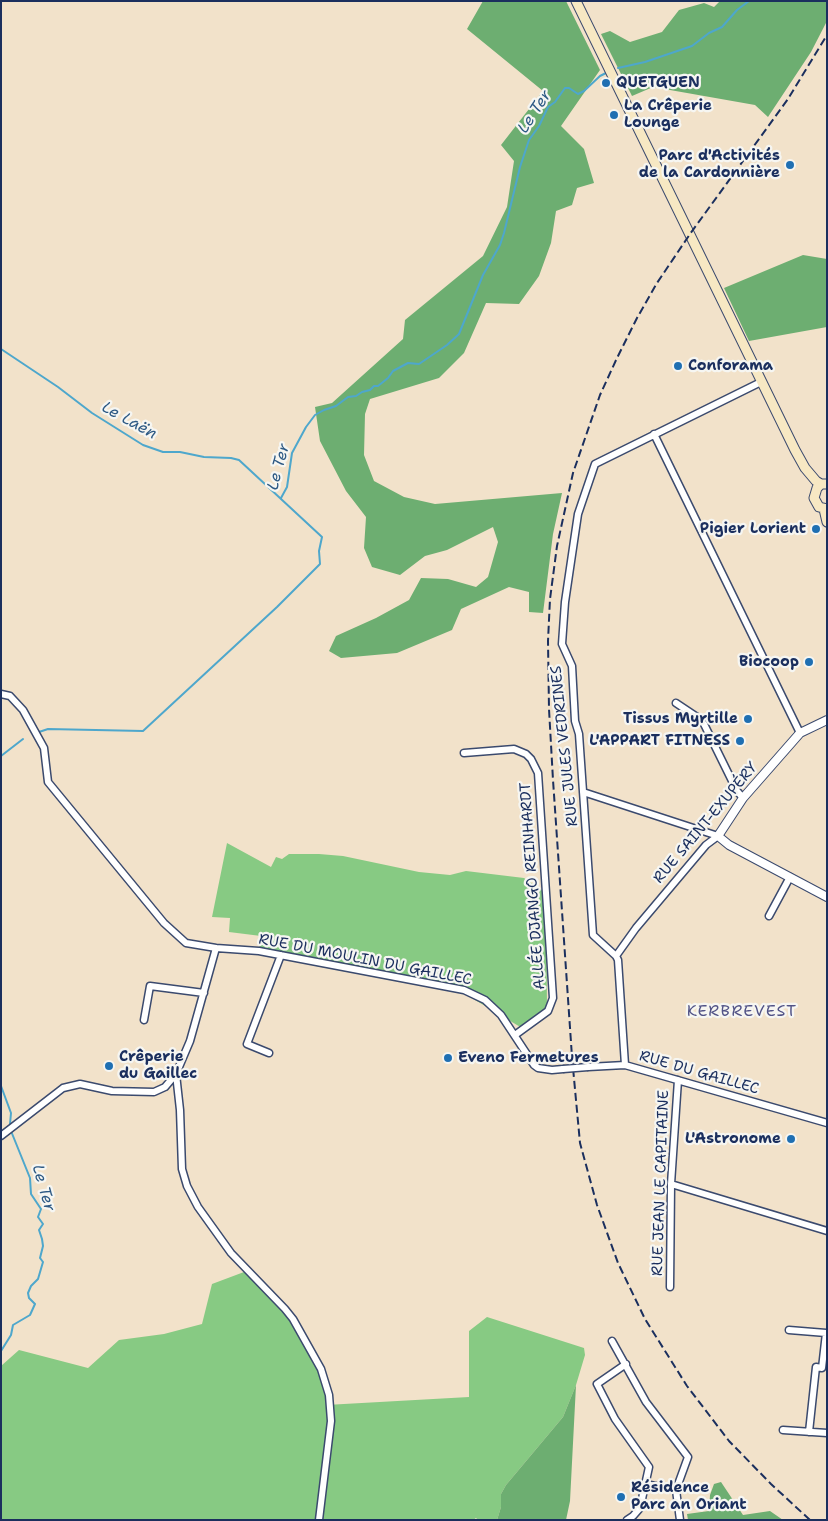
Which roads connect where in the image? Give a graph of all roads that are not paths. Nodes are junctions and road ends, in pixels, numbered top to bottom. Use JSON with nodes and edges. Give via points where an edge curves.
{"nodes":[{"id":1,"x":576,"y":1,"type":"edge"},
{"id":2,"x":761,"y":382,"type":"junction"},
{"id":3,"x":654,"y":434,"type":"junction"},
{"id":4,"x":805,"y":468,"type":"junction"},
{"id":5,"x":824,"y":484,"type":"edge"},
{"id":6,"x":814,"y":493,"type":"junction"},
{"id":7,"x":826,"y":509,"type":"edge"},
{"id":8,"x":827,"y":522,"type":"edge"},
{"id":9,"x":1,"y":694,"type":"edge"},
{"id":10,"x":676,"y":704,"type":"dead end"},
{"id":11,"x":827,"y":720,"type":"edge"},
{"id":12,"x":800,"y":733,"type":"junction"},
{"id":13,"x":464,"y":753,"type":"dead end"},
{"id":14,"x":583,"y":792,"type":"junction"},
{"id":15,"x":743,"y":798,"type":"junction"},
{"id":16,"x":718,"y":836,"type":"junction"},
{"id":17,"x":790,"y":877,"type":"junction"},
{"id":18,"x":827,"y":897,"type":"edge"},
{"id":19,"x":769,"y":916,"type":"dead end"},
{"id":20,"x":216,"y":948,"type":"junction"},
{"id":21,"x":281,"y":955,"type":"junction"},
{"id":22,"x":616,"y":956,"type":"junction"},
{"id":23,"x":204,"y":993,"type":"junction"},
{"id":24,"x":144,"y":1020,"type":"dead end"},
{"id":25,"x":516,"y":1035,"type":"junction"},
{"id":26,"x":269,"y":1053,"type":"dead end"},
{"id":27,"x":624,"y":1065,"type":"junction"},
{"id":28,"x":562,"y":1069,"type":"joint"},
{"id":29,"x":176,"y":1074,"type":"junction"},
{"id":30,"x":678,"y":1080,"type":"junction"},
{"id":31,"x":827,"y":1123,"type":"edge"},
{"id":32,"x":1,"y":1136,"type":"edge"},
{"id":33,"x":671,"y":1184,"type":"junction"},
{"id":34,"x":827,"y":1231,"type":"edge"},
{"id":35,"x":670,"y":1287,"type":"dead end"},
{"id":36,"x":789,"y":1330,"type":"dead end"},
{"id":37,"x":612,"y":1341,"type":"dead end"},
{"id":38,"x":627,"y":1366,"type":"junction"},
{"id":39,"x":783,"y":1430,"type":"dead end"},
{"id":40,"x":809,"y":1432,"type":"junction"},
{"id":41,"x":827,"y":1433,"type":"edge"},
{"id":42,"x":645,"y":1484,"type":"junction"},
{"id":43,"x":676,"y":1490,"type":"junction"},
{"id":44,"x":319,"y":1520,"type":"edge"},
{"id":45,"x":627,"y":1520,"type":"edge"},
{"id":46,"x":680,"y":1520,"type":"edge"}],
"edges":[{"from":1,"to":2,"type":"main road"},
{"from":2,"to":3,"type":"street"},
{"from":2,"to":4,"type":"main road"},
{"from":3,"to":12,"type":"street"},
{"from":3,"to":14,"type":"street","name":"RUE JULES VEDRINES","via":[[595,464],[577,523],[562,644],[572,666]]},
{"from":4,"to":5,"type":"main road","via":[[816,481]]},
{"from":4,"to":6,"type":"main road"},
{"from":5,"to":6,"type":"main road"},
{"from":6,"to":7,"type":"main road","via":[[816,503]]},
{"from":7,"to":8,"type":"main road"},
{"from":9,"to":20,"type":"street","name":"RUE DU MOULIN DU GAILLEC","via":[[10,696],[23,710],[44,748],[48,782],[164,923],[186,943]]},
{"from":10,"to":15,"type":"street","via":[[704,724],[737,792]]},
{"from":11,"to":12,"type":"street","name":"RUE SAINT-EXUPÉRY"},
{"from":12,"to":15,"type":"street","name":"RUE SAINT-EXUPÉRY"},
{"from":13,"to":25,"type":"street","name":"ALLÉE DJANGO REINHARDT","via":[[514,749],[531,759],[538,773],[554,998],[548,1011]]},
{"from":14,"to":16,"type":"street"},
{"from":14,"to":22,"type":"street","name":"RUE JULES VEDRINES","via":[[593,935]]},
{"from":15,"to":16,"type":"street","name":"RUE SAINT-EXUPÉRY"},
{"from":16,"to":17,"type":"street"},
{"from":16,"to":22,"type":"street","name":"RUE SAINT-EXUPÉRY","via":[[693,860]]},
{"from":17,"to":18,"type":"street"},
{"from":17,"to":19,"type":"street"},
{"from":20,"to":21,"type":"street","name":"RUE DU MOULIN DU GAILLEC"},
{"from":20,"to":23,"type":"street"},
{"from":21,"to":25,"type":"street","name":"RUE DU MOULIN DU GAILLEC","via":[[464,990],[490,1004]]},
{"from":21,"to":26,"type":"street","via":[[247,1044]]},
{"from":22,"to":27,"type":"street"},
{"from":23,"to":24,"type":"street","via":[[150,986]]},
{"from":23,"to":29,"type":"street"},
{"from":25,"to":28,"type":"street","name":"RUE DU MOULIN DU GAILLEC","via":[[538,1068]]},
{"from":27,"to":28,"type":"street","name":"RUE DU GAILLEC","bridge":true},
{"from":27,"to":30,"type":"street","name":"RUE DU GAILLEC"},
{"from":29,"to":32,"type":"street","via":[[165,1087],[154,1092],[112,1090],[80,1084],[63,1088]]},
{"from":29,"to":44,"type":"street","via":[[182,1169],[187,1186],[231,1253],[293,1319],[327,1386],[331,1421]]},
{"from":30,"to":31,"type":"street","name":"RUE DU GAILLEC"},
{"from":30,"to":33,"type":"street","name":"RUE JEAN LE CAPITAINE"},
{"from":33,"to":34,"type":"street"},
{"from":33,"to":35,"type":"street","name":"RUE JEAN LE CAPITAINE"},
{"from":36,"to":40,"type":"street","via":[[826,1333],[822,1368],[816,1367]]},
{"from":37,"to":38,"type":"street"},
{"from":38,"to":42,"type":"street","via":[[597,1384],[615,1418],[650,1468]]},
{"from":38,"to":43,"type":"street","via":[[646,1402],[688,1457]]},
{"from":39,"to":40,"type":"street"},
{"from":40,"to":41,"type":"street"},
{"from":42,"to":43,"type":"street"},
{"from":42,"to":45,"type":"street","via":[[640,1508]]},
{"from":43,"to":46,"type":"street"}]}
